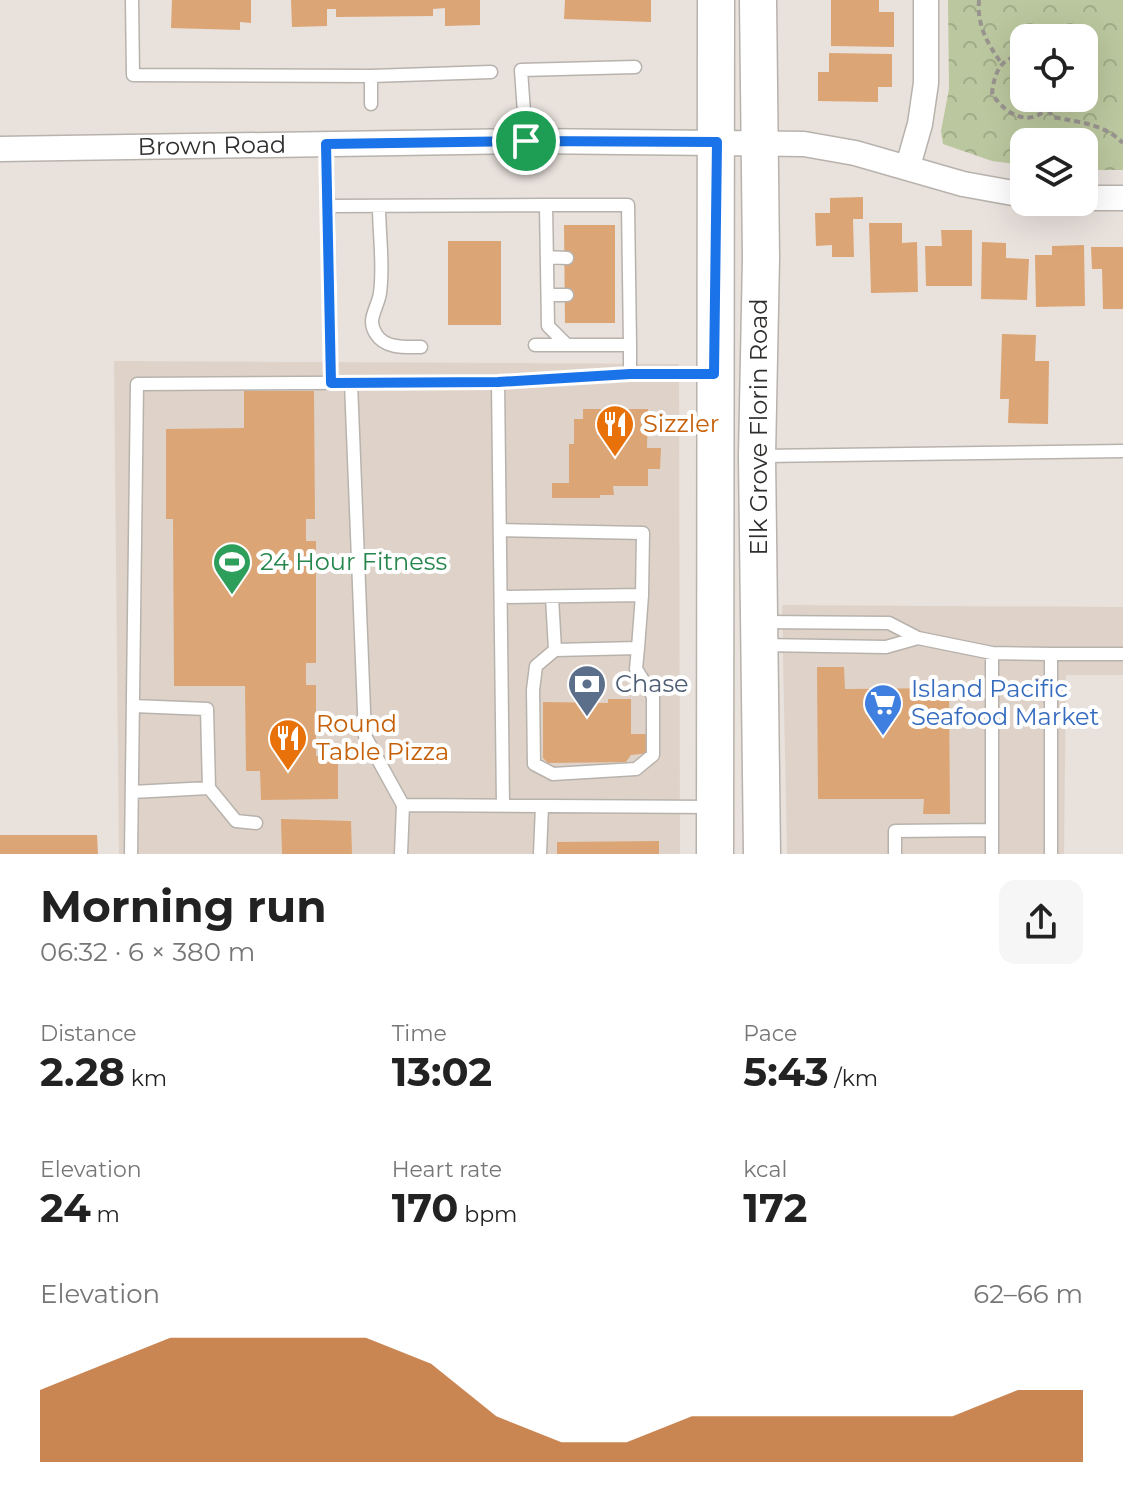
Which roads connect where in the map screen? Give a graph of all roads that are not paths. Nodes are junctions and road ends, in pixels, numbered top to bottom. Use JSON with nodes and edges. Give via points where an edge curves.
{"nodes":[{"id":1,"x":132,"y":0,"type":"edge"},
{"id":2,"x":716,"y":0,"type":"edge"},
{"id":3,"x":758,"y":0,"type":"edge"},
{"id":4,"x":926,"y":0,"type":"edge"},
{"id":5,"x":635,"y":67,"type":"dead end"},
{"id":6,"x":491,"y":72,"type":"dead end"},
{"id":7,"x":371,"y":76,"type":"junction"},
{"id":8,"x":371,"y":104,"type":"dead end"},
{"id":9,"x":526,"y":141,"type":"junction"},
{"id":10,"x":717,"y":142,"type":"junction"},
{"id":11,"x":760,"y":142,"type":"junction"},
{"id":12,"x":326,"y":144,"type":"junction"},
{"id":13,"x":0,"y":149,"type":"edge"},
{"id":14,"x":908,"y":166,"type":"junction"},
{"id":15,"x":1010,"y":192,"type":"edge"},
{"id":16,"x":1098,"y":198,"type":"edge"},
{"id":17,"x":1123,"y":198,"type":"edge"},
{"id":18,"x":546,"y":205,"type":"junction"},
{"id":19,"x":328,"y":206,"type":"junction"},
{"id":20,"x":379,"y":206,"type":"junction"},
{"id":21,"x":547,"y":257,"type":"junction"},
{"id":22,"x":567,"y":258,"type":"dead end"},
{"id":23,"x":615,"y":258,"type":"dead end"},
{"id":24,"x":629,"y":258,"type":"junction"},
{"id":25,"x":548,"y":295,"type":"junction"},
{"id":26,"x":567,"y":295,"type":"dead end"},
{"id":27,"x":615,"y":295,"type":"dead end"},
{"id":28,"x":630,"y":295,"type":"junction"},
{"id":29,"x":535,"y":345,"type":"dead end"},
{"id":30,"x":567,"y":345,"type":"junction"},
{"id":31,"x":630,"y":345,"type":"junction"},
{"id":32,"x":421,"y":347,"type":"dead end"},
{"id":33,"x":630,"y":374,"type":"junction"},
{"id":34,"x":714,"y":374,"type":"junction"},
{"id":35,"x":498,"y":382,"type":"junction"},
{"id":36,"x":331,"y":383,"type":"junction"},
{"id":37,"x":351,"y":383,"type":"junction"},
{"id":38,"x":1123,"y":451,"type":"edge"},
{"id":39,"x":757,"y":456,"type":"junction"},
{"id":40,"x":500,"y":530,"type":"junction"},
{"id":41,"x":642,"y":595,"type":"junction"},
{"id":42,"x":501,"y":597,"type":"junction"},
{"id":43,"x":552,"y":597,"type":"junction"},
{"id":44,"x":759,"y":634,"type":"junction"},
{"id":45,"x":918,"y":638,"type":"junction"},
{"id":46,"x":638,"y":648,"type":"junction"},
{"id":47,"x":555,"y":650,"type":"junction"},
{"id":48,"x":992,"y":653,"type":"junction"},
{"id":49,"x":1051,"y":654,"type":"junction"},
{"id":50,"x":1123,"y":654,"type":"edge"},
{"id":51,"x":133,"y":706,"type":"junction"},
{"id":52,"x":209,"y":788,"type":"junction"},
{"id":53,"x":132,"y":792,"type":"junction"},
{"id":54,"x":403,"y":805,"type":"junction"},
{"id":55,"x":503,"y":805,"type":"junction"},
{"id":56,"x":542,"y":806,"type":"junction"},
{"id":57,"x":715,"y":807,"type":"junction"},
{"id":58,"x":256,"y":823,"type":"dead end"},
{"id":59,"x":992,"y":830,"type":"junction"},
{"id":60,"x":131,"y":854,"type":"edge"},
{"id":61,"x":401,"y":854,"type":"edge"},
{"id":62,"x":540,"y":854,"type":"edge"},
{"id":63,"x":715,"y":854,"type":"edge"},
{"id":64,"x":762,"y":854,"type":"edge"},
{"id":65,"x":895,"y":854,"type":"edge"},
{"id":66,"x":992,"y":854,"type":"edge"},
{"id":67,"x":1051,"y":854,"type":"edge"}],
"edges":[{"from":1,"to":7,"type":"lane","via":[[133,75]]},
{"from":2,"to":10,"type":"main road","name":"Elk Grove Florin Road"},
{"from":3,"to":11,"type":"main road","name":"Elk Grove Florin Road"},
{"from":4,"to":14,"type":"street","via":[[926,83]]},
{"from":5,"to":9,"type":"lane","via":[[521,70]]},
{"from":6,"to":7,"type":"lane"},
{"from":7,"to":8,"type":"lane"},
{"from":9,"to":10,"type":"street","name":"Brown Road"},
{"from":9,"to":12,"type":"street","name":"Brown Road"},
{"from":10,"to":11,"type":"street","name":"Brown Road"},
{"from":10,"to":34,"type":"main road","name":"Elk Grove Florin Road"},
{"from":11,"to":14,"type":"street","name":"Brown Road","via":[[814,145]]},
{"from":11,"to":39,"type":"main road","name":"Elk Grove Florin Road"},
{"from":12,"to":13,"type":"street","name":"Brown Road"},
{"from":12,"to":19,"type":"lane"},
{"from":14,"to":15,"type":"street","name":"Brown Road"},
{"from":16,"to":17,"type":"street"},
{"from":18,"to":20,"type":"lane"},
{"from":18,"to":21,"type":"lane"},
{"from":18,"to":24,"type":"lane","via":[[628,205]]},
{"from":19,"to":20,"type":"lane"},
{"from":19,"to":36,"type":"lane"},
{"from":20,"to":32,"type":"lane","via":[[380,295],[371,321],[374,333],[393,345]]},
{"from":21,"to":22,"type":"lane"},
{"from":21,"to":25,"type":"lane"},
{"from":23,"to":24,"type":"lane"},
{"from":24,"to":28,"type":"lane"},
{"from":25,"to":26,"type":"lane"},
{"from":25,"to":30,"type":"lane","via":[[548,326]]},
{"from":27,"to":28,"type":"lane"},
{"from":28,"to":31,"type":"lane"},
{"from":29,"to":30,"type":"lane"},
{"from":30,"to":31,"type":"lane"},
{"from":31,"to":33,"type":"lane"},
{"from":33,"to":34,"type":"lane"},
{"from":33,"to":35,"type":"lane"},
{"from":34,"to":57,"type":"main road","name":"Elk Grove Florin Road"},
{"from":35,"to":37,"type":"lane"},
{"from":35,"to":40,"type":"lane"},
{"from":36,"to":37,"type":"lane"},
{"from":36,"to":51,"type":"lane","via":[[137,384]]},
{"from":37,"to":54,"type":"lane","via":[[365,736]]},
{"from":38,"to":39,"type":"lane"},
{"from":39,"to":44,"type":"main road","name":"Elk Grove Florin Road"},
{"from":40,"to":41,"type":"lane","via":[[643,533]]},
{"from":40,"to":42,"type":"lane"},
{"from":41,"to":43,"type":"lane"},
{"from":41,"to":46,"type":"lane"},
{"from":42,"to":43,"type":"lane"},
{"from":42,"to":55,"type":"lane"},
{"from":43,"to":47,"type":"lane"},
{"from":44,"to":45,"type":"lane","via":[[886,647]]},
{"from":44,"to":45,"type":"lane","via":[[889,623]]},
{"from":44,"to":64,"type":"main road","name":"Elk Grove Florin Road"},
{"from":45,"to":48,"type":"lane"},
{"from":46,"to":47,"type":"lane"},
{"from":46,"to":47,"type":"lane","via":[[636,669],[653,696],[653,755],[636,769],[553,774],[534,764],[533,690],[536,666]]},
{"from":48,"to":49,"type":"lane"},
{"from":48,"to":59,"type":"lane"},
{"from":49,"to":50,"type":"lane"},
{"from":49,"to":67,"type":"lane"},
{"from":51,"to":52,"type":"lane","via":[[207,709]]},
{"from":51,"to":53,"type":"lane"},
{"from":52,"to":53,"type":"lane"},
{"from":52,"to":58,"type":"lane","via":[[236,821]]},
{"from":53,"to":60,"type":"lane"},
{"from":54,"to":55,"type":"lane"},
{"from":54,"to":61,"type":"lane"},
{"from":55,"to":56,"type":"lane"},
{"from":56,"to":57,"type":"lane"},
{"from":56,"to":62,"type":"lane"},
{"from":57,"to":63,"type":"main road","name":"Elk Grove Florin Road"},
{"from":59,"to":65,"type":"lane","via":[[895,831]]},
{"from":59,"to":66,"type":"lane"}]}
